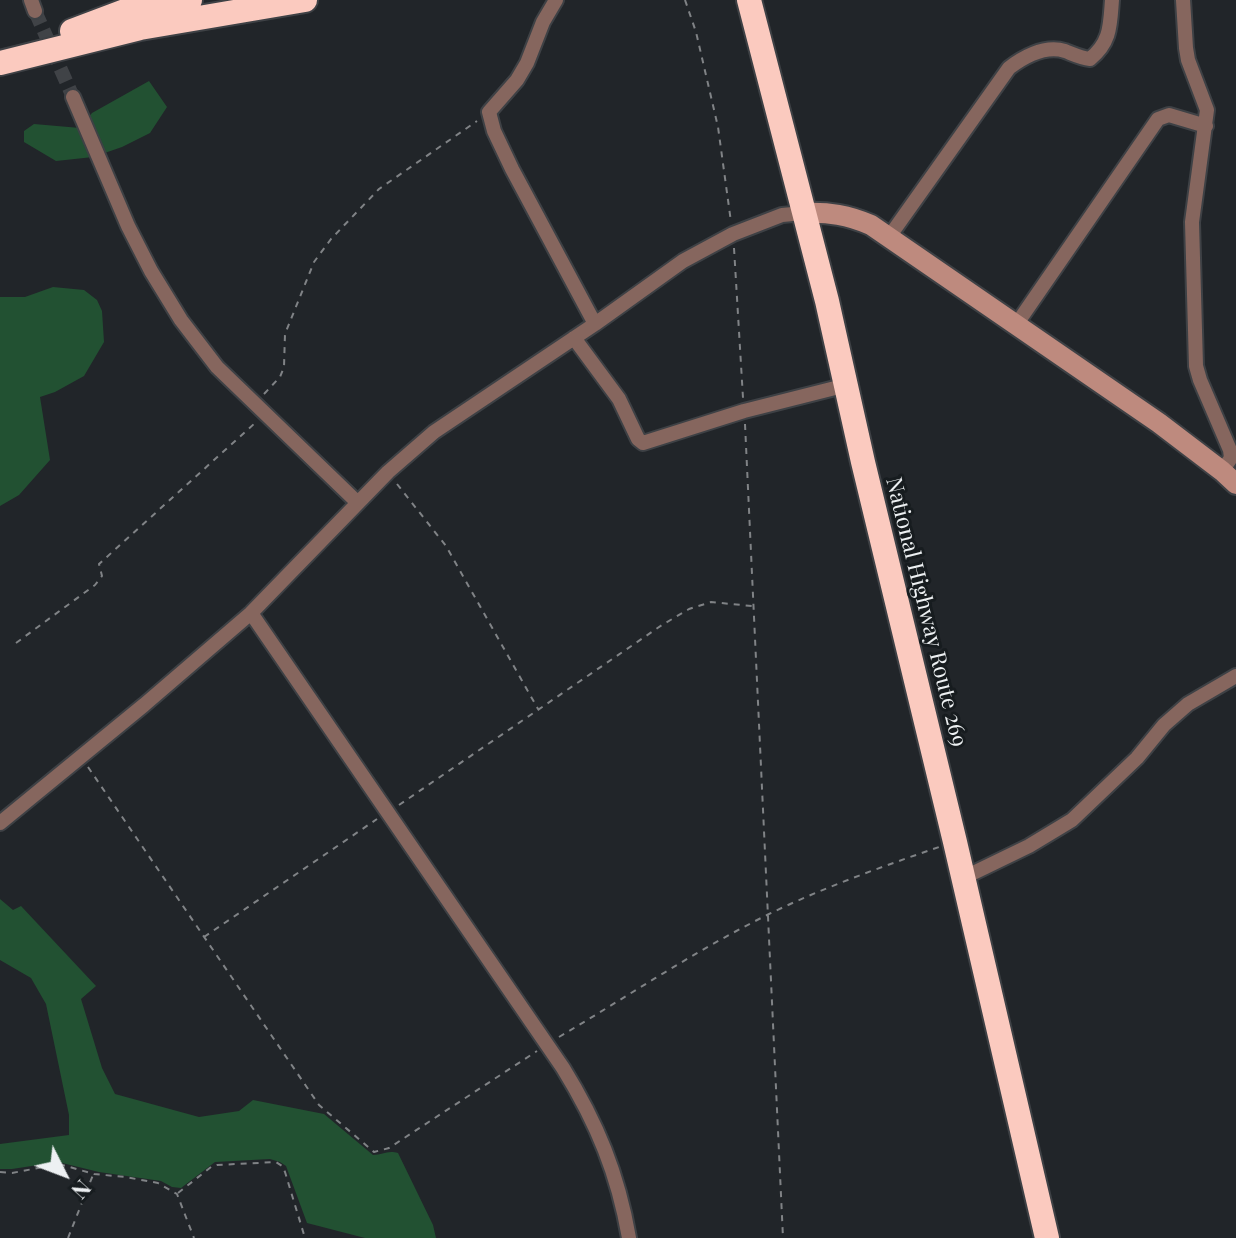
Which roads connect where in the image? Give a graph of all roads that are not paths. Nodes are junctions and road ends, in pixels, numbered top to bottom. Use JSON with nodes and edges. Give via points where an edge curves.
{"nodes":[{"id":1,"x":155,"y":0,"type":"edge"},
{"id":2,"x":190,"y":0,"type":"edge"},
{"id":3,"x":305,"y":0,"type":"edge"},
{"id":4,"x":556,"y":0,"type":"edge"},
{"id":5,"x":749,"y":0,"type":"edge"},
{"id":6,"x":1112,"y":0,"type":"edge"},
{"id":7,"x":1183,"y":0,"type":"edge"},
{"id":8,"x":36,"y":44,"type":"junction"},
{"id":9,"x":0,"y":55,"type":"edge"},
{"id":10,"x":0,"y":63,"type":"edge"},
{"id":11,"x":73,"y":97,"type":"tunnel mouth"},
{"id":12,"x":1206,"y":126,"type":"junction"},
{"id":13,"x":804,"y":213,"type":"junction"},
{"id":14,"x":889,"y":237,"type":"junction"},
{"id":15,"x":595,"y":324,"type":"junction"},
{"id":16,"x":1016,"y":325,"type":"junction"},
{"id":17,"x":574,"y":338,"type":"junction"},
{"id":18,"x":847,"y":385,"type":"junction"},
{"id":19,"x":1229,"y":478,"type":"edge"},
{"id":20,"x":358,"y":503,"type":"junction"},
{"id":21,"x":251,"y":613,"type":"junction"},
{"id":22,"x":1236,"y":676,"type":"edge"},
{"id":23,"x":0,"y":823,"type":"edge"},
{"id":24,"x":963,"y":878,"type":"junction"},
{"id":25,"x":629,"y":1238,"type":"edge"},
{"id":26,"x":1047,"y":1238,"type":"edge"}],
"edges":[{"from":1,"to":8,"type":"highway"},
{"from":2,"to":8,"type":"highway"},
{"from":3,"to":10,"type":"highway","via":[[140,28]]},
{"from":4,"to":15,"type":"street","via":[[517,80],[489,112],[512,169]]},
{"from":5,"to":13,"type":"highway","name":"National Highway Route 269"},
{"from":6,"to":14,"type":"street","via":[[1109,33],[1090,59],[1052,49],[1009,68]]},
{"from":7,"to":12,"type":"street","via":[[1186,48],[1207,110]]},
{"from":8,"to":9,"type":"highway"},
{"from":11,"to":20,"type":"street","via":[[128,226],[181,320],[217,367]]},
{"from":12,"to":16,"type":"street","via":[[1169,115],[1158,119]]},
{"from":12,"to":19,"type":"street","via":[[1192,222],[1196,366],[1230,450]]},
{"from":13,"to":14,"type":"street","via":[[854,217]]},
{"from":13,"to":15,"type":"street","via":[[782,215],[733,234],[683,261]]},
{"from":13,"to":18,"type":"highway","name":"National Highway Route 269"},
{"from":14,"to":16,"type":"street"},
{"from":15,"to":17,"type":"street"},
{"from":16,"to":19,"type":"street"},
{"from":17,"to":18,"type":"street","via":[[619,399],[643,443]]},
{"from":17,"to":20,"type":"street","via":[[434,432]]},
{"from":18,"to":24,"type":"highway","name":"National Highway Route 269"},
{"from":20,"to":21,"type":"street"},
{"from":21,"to":23,"type":"street"},
{"from":21,"to":25,"type":"street","via":[[582,1099],[615,1176]]},
{"from":22,"to":24,"type":"street","via":[[1164,725],[1072,820]]},
{"from":24,"to":26,"type":"highway","name":"National Highway Route 269"}]}
